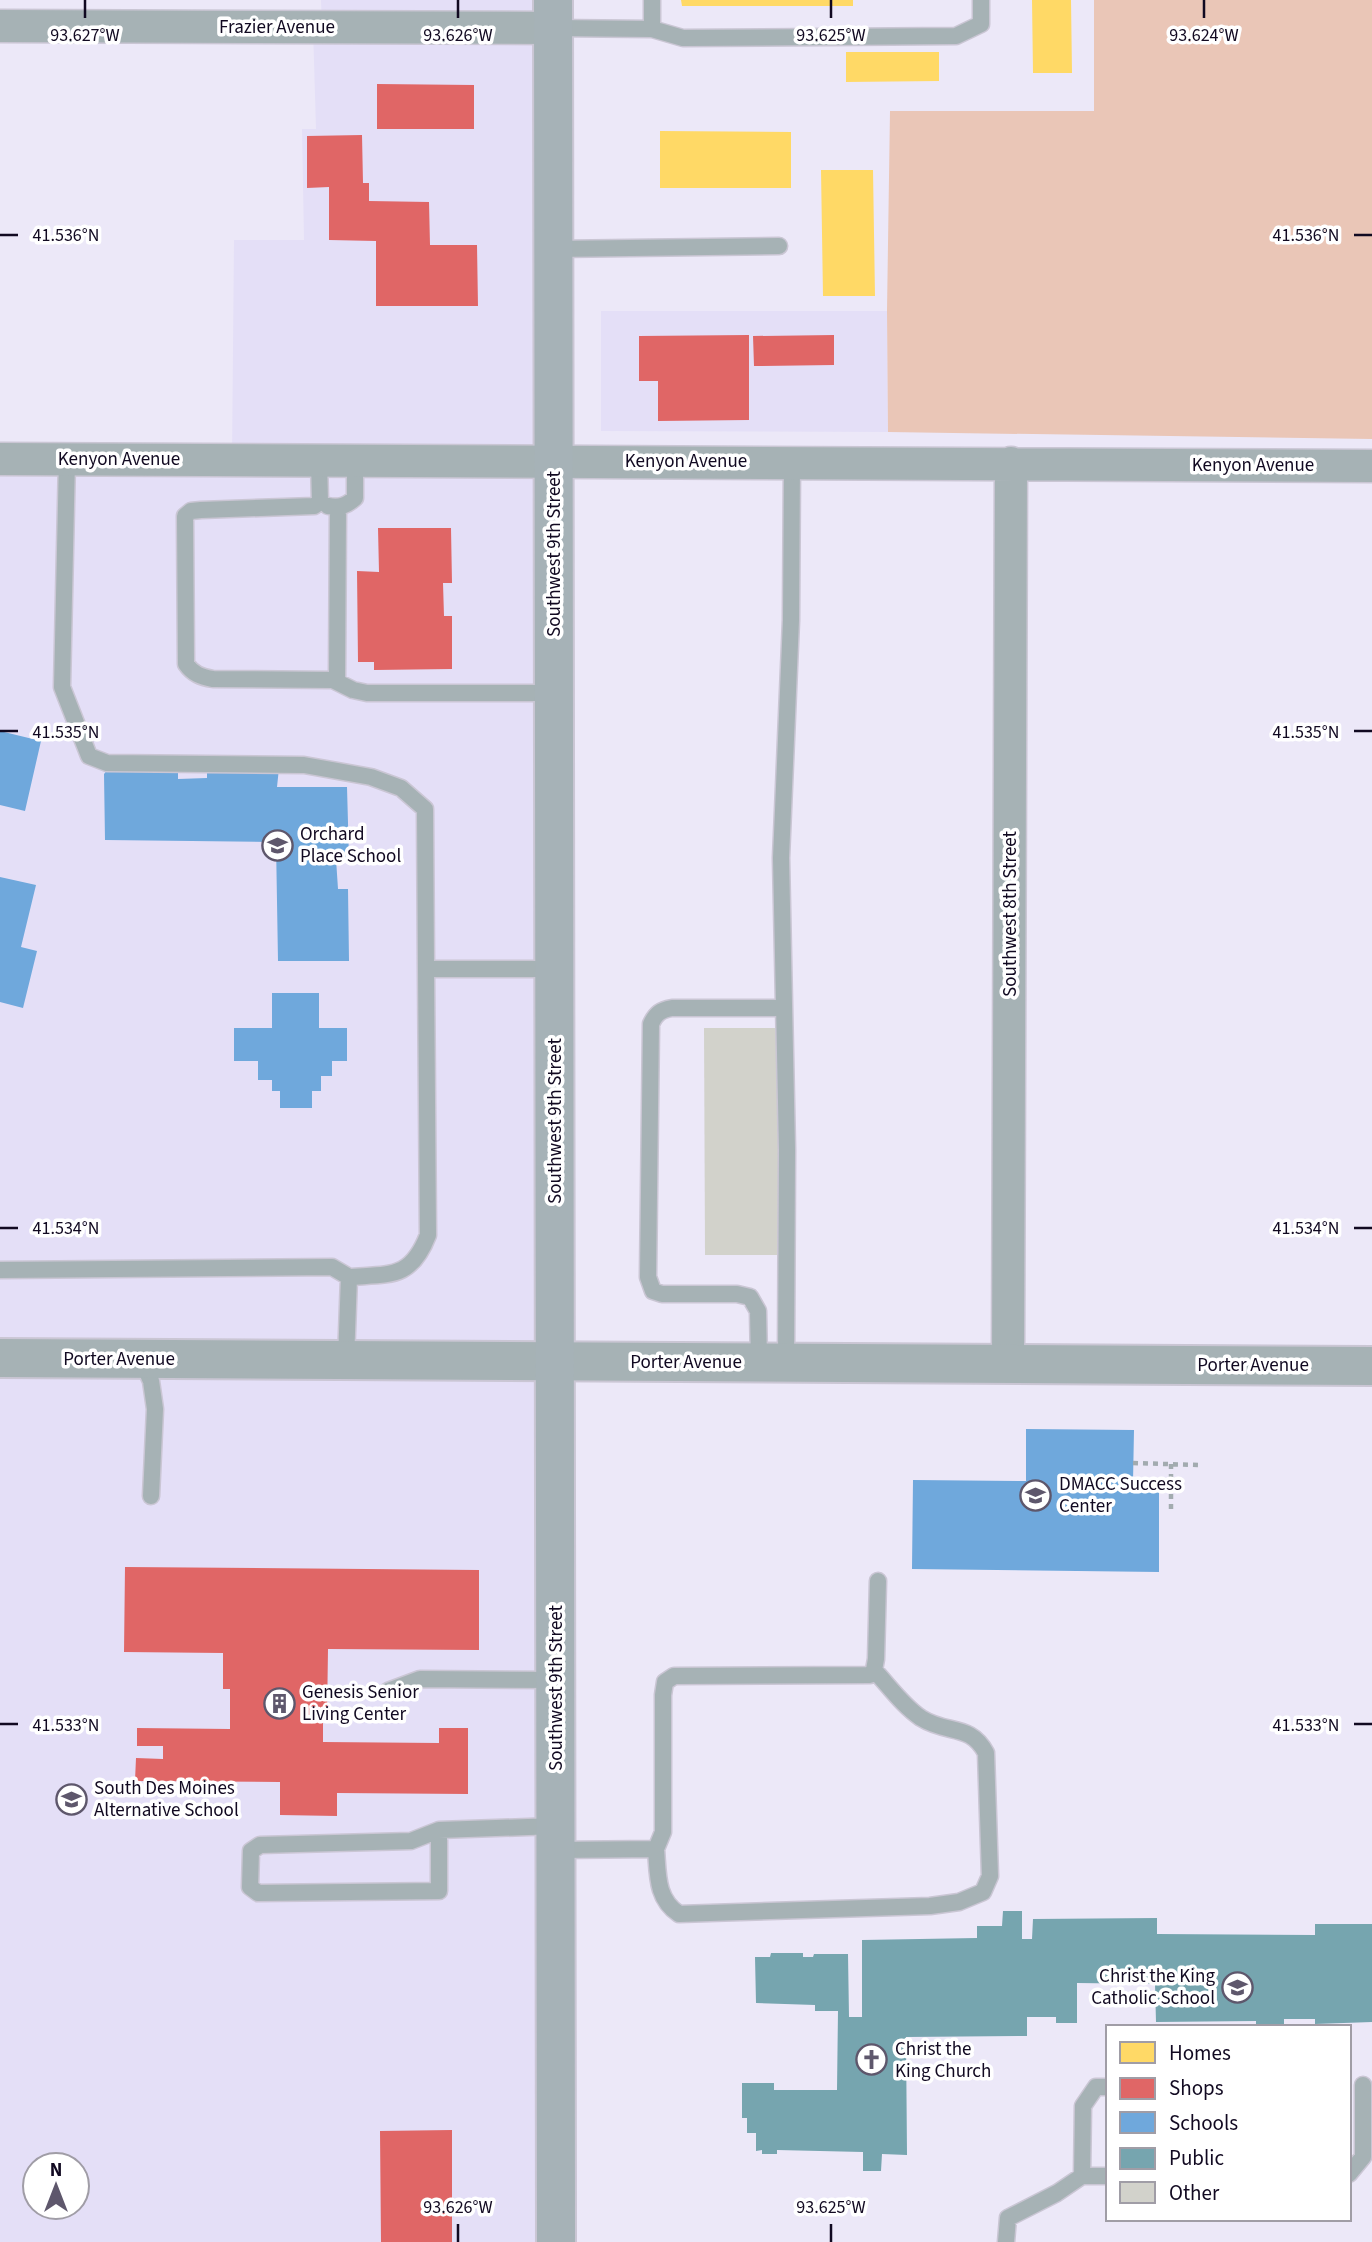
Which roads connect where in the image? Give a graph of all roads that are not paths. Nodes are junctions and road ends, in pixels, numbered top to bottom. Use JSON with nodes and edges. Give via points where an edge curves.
{"nodes":[{"id":1,"x":652,"y":0,"type":"edge"},
{"id":2,"x":981,"y":0,"type":"edge"},
{"id":3,"x":553,"y":14,"type":"edge"},
{"id":4,"x":0,"y":26,"type":"edge"},
{"id":5,"x":652,"y":29,"type":"junction"},
{"id":6,"x":779,"y":246,"type":"dead end"},
{"id":7,"x":554,"y":249,"type":"junction"},
{"id":8,"x":0,"y":459,"type":"edge"},
{"id":9,"x":67,"y":459,"type":"junction"},
{"id":10,"x":319,"y":460,"type":"junction"},
{"id":11,"x":355,"y":460,"type":"junction"},
{"id":12,"x":554,"y":460,"type":"junction"},
{"id":13,"x":792,"y":462,"type":"junction"},
{"id":14,"x":1011,"y":463,"type":"junction"},
{"id":15,"x":1372,"y":466,"type":"edge"},
{"id":16,"x":320,"y":502,"type":"junction"},
{"id":17,"x":338,"y":508,"type":"junction"},
{"id":18,"x":337,"y":681,"type":"junction"},
{"id":19,"x":554,"y":693,"type":"junction"},
{"id":20,"x":426,"y":969,"type":"junction"},
{"id":21,"x":554,"y":969,"type":"junction"},
{"id":22,"x":784,"y":1008,"type":"junction"},
{"id":23,"x":0,"y":1270,"type":"edge"},
{"id":24,"x":349,"y":1277,"type":"junction"},
{"id":25,"x":0,"y":1358,"type":"edge"},
{"id":26,"x":141,"y":1359,"type":"junction"},
{"id":27,"x":346,"y":1360,"type":"junction"},
{"id":28,"x":555,"y":1362,"type":"junction"},
{"id":29,"x":773,"y":1363,"type":"junction"},
{"id":30,"x":1008,"y":1364,"type":"junction"},
{"id":31,"x":1372,"y":1366,"type":"edge"},
{"id":32,"x":151,"y":1496,"type":"dead end"},
{"id":33,"x":878,"y":1581,"type":"dead end"},
{"id":34,"x":874,"y":1670,"type":"junction"},
{"id":35,"x":555,"y":1680,"type":"junction"},
{"id":36,"x":388,"y":1691,"type":"dead end"},
{"id":37,"x":439,"y":1830,"type":"junction"},
{"id":38,"x":556,"y":1838,"type":"junction"},
{"id":39,"x":656,"y":1849,"type":"junction"},
{"id":40,"x":1361,"y":2083,"type":"edge"},
{"id":41,"x":1106,"y":2087,"type":"edge"},
{"id":42,"x":1351,"y":2172,"type":"edge"},
{"id":43,"x":1082,"y":2176,"type":"junction"},
{"id":44,"x":1106,"y":2176,"type":"edge"},
{"id":45,"x":556,"y":2242,"type":"edge"},
{"id":46,"x":1006,"y":2242,"type":"edge"}],
"edges":[{"from":1,"to":5,"type":"lane"},
{"from":2,"to":5,"type":"lane","via":[[981,24],[956,36],[683,38]]},
{"from":3,"to":4,"type":"street","name":"Frazier Avenue"},
{"from":3,"to":5,"type":"lane"},
{"from":3,"to":7,"type":"main road","name":"Southwest 9th Street"},
{"from":6,"to":7,"type":"lane"},
{"from":7,"to":12,"type":"main road","name":"Southwest 9th Street"},
{"from":8,"to":9,"type":"street","name":"Kenyon Avenue"},
{"from":9,"to":10,"type":"street","name":"Kenyon Avenue"},
{"from":9,"to":20,"type":"lane","via":[[62,687],[89,756],[107,763],[304,765],[371,777],[401,788],[425,809]]},
{"from":10,"to":11,"type":"street","name":"Kenyon Avenue"},
{"from":10,"to":16,"type":"lane"},
{"from":11,"to":12,"type":"street","name":"Kenyon Avenue"},
{"from":11,"to":17,"type":"lane","via":[[355,498]]},
{"from":12,"to":13,"type":"street","name":"Kenyon Avenue"},
{"from":12,"to":19,"type":"main road","name":"Southwest 9th Street"},
{"from":13,"to":14,"type":"street","name":"Kenyon Avenue"},
{"from":13,"to":22,"type":"lane","via":[[791,633],[781,858]]},
{"from":14,"to":15,"type":"street","name":"Kenyon Avenue"},
{"from":14,"to":30,"type":"street","name":"Southwest 8th Street"},
{"from":16,"to":17,"type":"lane"},
{"from":16,"to":18,"type":"lane","via":[[307,507],[191,511],[185,516],[187,664],[201,677],[213,679]]},
{"from":17,"to":18,"type":"lane"},
{"from":18,"to":19,"type":"lane","via":[[367,693]]},
{"from":19,"to":21,"type":"main road","name":"Southwest 9th Street"},
{"from":20,"to":21,"type":"lane"},
{"from":20,"to":24,"type":"lane","via":[[428,1235],[408,1268],[392,1274]]},
{"from":21,"to":28,"type":"main road","name":"Southwest 9th Street"},
{"from":22,"to":29,"type":"lane","via":[[787,1150]]},
{"from":22,"to":29,"type":"lane","via":[[672,1007],[655,1015],[651,1024],[648,1277],[653,1290],[663,1294],[750,1297]]},
{"from":23,"to":24,"type":"lane","via":[[332,1267]]},
{"from":24,"to":27,"type":"lane"},
{"from":25,"to":26,"type":"street","name":"Porter Avenue"},
{"from":26,"to":27,"type":"street","name":"Porter Avenue"},
{"from":26,"to":32,"type":"lane","via":[[151,1381],[155,1409]]},
{"from":27,"to":28,"type":"street","name":"Porter Avenue"},
{"from":28,"to":29,"type":"street","name":"Porter Avenue"},
{"from":28,"to":35,"type":"main road","name":"Southwest 9th Street"},
{"from":29,"to":30,"type":"street","name":"Porter Avenue"},
{"from":30,"to":31,"type":"street","name":"Porter Avenue"},
{"from":33,"to":34,"type":"lane"},
{"from":34,"to":39,"type":"lane","via":[[858,1676],[674,1676],[665,1682],[663,1832]]},
{"from":34,"to":39,"type":"lane","via":[[921,1717],[944,1729],[971,1734],[986,1753],[990,1876],[983,1892],[959,1902],[930,1906],[679,1914],[662,1898]]},
{"from":35,"to":36,"type":"lane","via":[[420,1679]]},
{"from":35,"to":38,"type":"main road","name":"Southwest 9th Street"},
{"from":37,"to":37,"type":"lane","via":[[411,1841],[260,1845],[251,1851],[250,1887],[258,1893],[439,1891]]},
{"from":37,"to":38,"type":"lane"},
{"from":38,"to":39,"type":"lane"},
{"from":38,"to":45,"type":"main road","name":"Southwest 9th Street"},
{"from":40,"to":42,"type":"lane","via":[[1363,2157]]},
{"from":41,"to":43,"type":"lane","via":[[1096,2087],[1083,2106]]},
{"from":43,"to":44,"type":"lane"},
{"from":43,"to":46,"type":"lane","via":[[1008,2218]]}]}
